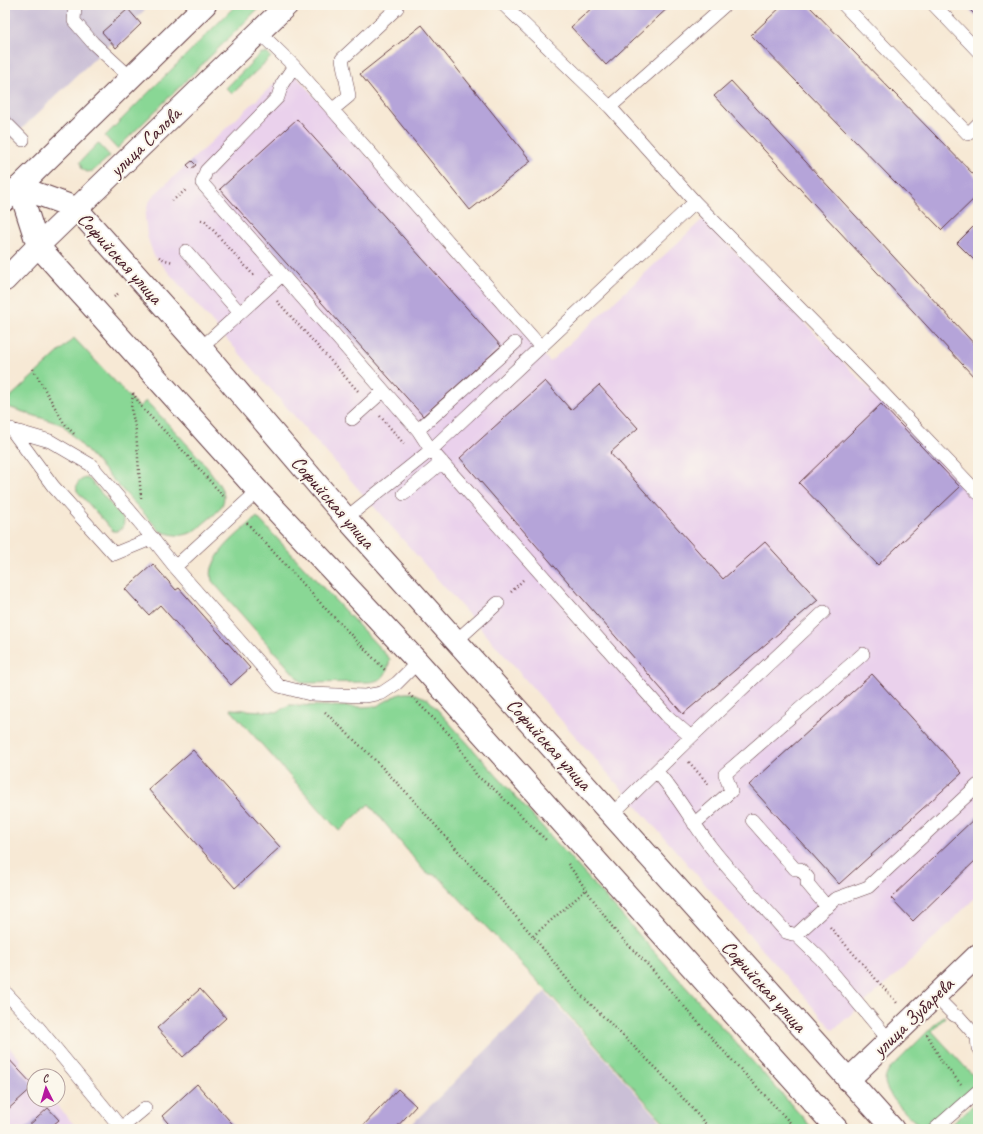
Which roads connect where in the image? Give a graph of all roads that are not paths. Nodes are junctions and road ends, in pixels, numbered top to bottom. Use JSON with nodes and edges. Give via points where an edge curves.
{"nodes":[{"id":1,"x":75,"y":5,"type":"edge"},
{"id":2,"x":205,"y":5,"type":"edge"},
{"id":3,"x":287,"y":5,"type":"edge"},
{"id":4,"x":504,"y":5,"type":"edge"},
{"id":5,"x":725,"y":5,"type":"edge"},
{"id":6,"x":844,"y":5,"type":"edge"},
{"id":7,"x":934,"y":5,"type":"edge"},
{"id":8,"x":397,"y":8,"type":"dead end"},
{"id":9,"x":259,"y":32,"type":"junction"},
{"id":10,"x":978,"y":51,"type":"edge"},
{"id":11,"x":294,"y":66,"type":"junction"},
{"id":12,"x":130,"y":78,"type":"junction"},
{"id":13,"x":610,"y":107,"type":"junction"},
{"id":14,"x":332,"y":110,"type":"junction"},
{"id":15,"x":5,"y":122,"type":"edge"},
{"id":16,"x":978,"y":124,"type":"edge"},
{"id":17,"x":23,"y":140,"type":"dead end"},
{"id":18,"x":12,"y":194,"type":"edge"},
{"id":19,"x":695,"y":202,"type":"junction"},
{"id":20,"x":76,"y":208,"type":"junction"},
{"id":21,"x":38,"y":246,"type":"junction"},
{"id":22,"x":186,"y":251,"type":"dead end"},
{"id":23,"x":282,"y":275,"type":"junction"},
{"id":24,"x":5,"y":280,"type":"edge"},
{"id":25,"x":240,"y":312,"type":"junction"},
{"id":26,"x":515,"y":343,"type":"dead end"},
{"id":27,"x":540,"y":346,"type":"junction"},
{"id":28,"x":201,"y":348,"type":"junction"},
{"id":29,"x":383,"y":391,"type":"junction"},
{"id":30,"x":352,"y":419,"type":"dead end"},
{"id":31,"x":8,"y":429,"type":"edge"},
{"id":32,"x":418,"y":430,"type":"junction"},
{"id":33,"x":431,"y":450,"type":"junction"},
{"id":34,"x":442,"y":462,"type":"junction"},
{"id":35,"x":258,"y":491,"type":"junction"},
{"id":36,"x":978,"y":493,"type":"edge"},
{"id":37,"x":404,"y":494,"type":"dead end"},
{"id":38,"x":346,"y":518,"type":"junction"},
{"id":39,"x":153,"y":538,"type":"junction"},
{"id":40,"x":175,"y":567,"type":"junction"},
{"id":41,"x":498,"y":603,"type":"road end"},
{"id":42,"x":824,"y":612,"type":"dead end"},
{"id":43,"x":456,"y":641,"type":"junction"},
{"id":44,"x":863,"y":654,"type":"dead end"},
{"id":45,"x":418,"y":662,"type":"junction"},
{"id":46,"x":692,"y":737,"type":"junction"},
{"id":47,"x":656,"y":772,"type":"junction"},
{"id":48,"x":978,"y":786,"type":"edge"},
{"id":49,"x":612,"y":814,"type":"junction"},
{"id":50,"x":752,"y":820,"type":"dead end"},
{"id":51,"x":694,"y":824,"type":"junction"},
{"id":52,"x":827,"y":907,"type":"junction"},
{"id":53,"x":796,"y":935,"type":"junction"},
{"id":54,"x":978,"y":955,"type":"edge"},
{"id":55,"x":5,"y":992,"type":"edge"},
{"id":56,"x":936,"y":996,"type":"junction"},
{"id":57,"x":889,"y":1040,"type":"junction"},
{"id":58,"x":978,"y":1048,"type":"edge"},
{"id":59,"x":848,"y":1080,"type":"junction"},
{"id":60,"x":978,"y":1092,"type":"edge"},
{"id":61,"x":145,"y":1108,"type":"dead end"},
{"id":62,"x":122,"y":1128,"type":"edge"},
{"id":63,"x":837,"y":1129,"type":"edge"},
{"id":64,"x":893,"y":1129,"type":"edge"},
{"id":65,"x":935,"y":1129,"type":"edge"}],
"edges":[{"from":1,"to":12,"type":"lane","via":[[74,21]]},
{"from":2,"to":12,"type":"main road"},
{"from":3,"to":9,"type":"main road","name":"улица Салова"},
{"from":4,"to":13,"type":"lane"},
{"from":5,"to":13,"type":"lane"},
{"from":6,"to":16,"type":"lane","via":[[968,134]]},
{"from":7,"to":10,"type":"lane"},
{"from":8,"to":14,"type":"lane","via":[[342,59],[349,96]]},
{"from":9,"to":11,"type":"lane"},
{"from":9,"to":20,"type":"main road","name":"улица Салова"},
{"from":11,"to":14,"type":"lane"},
{"from":11,"to":23,"type":"lane","via":[[282,84],[278,97],[206,170],[202,183]]},
{"from":12,"to":18,"type":"main road"},
{"from":13,"to":19,"type":"lane"},
{"from":14,"to":27,"type":"lane"},
{"from":15,"to":17,"type":"lane"},
{"from":18,"to":20,"type":"main road","name":"Софийская улица"},
{"from":18,"to":21,"type":"main road","name":"Софийская улица"},
{"from":19,"to":27,"type":"lane"},
{"from":19,"to":36,"type":"lane"},
{"from":20,"to":21,"type":"main road","name":"улица Салова"},
{"from":20,"to":28,"type":"main road","name":"Софийская улица"},
{"from":21,"to":24,"type":"main road","name":"улица Салова"},
{"from":21,"to":35,"type":"main road","name":"Софийская улица"},
{"from":22,"to":25,"type":"lane"},
{"from":23,"to":25,"type":"lane"},
{"from":23,"to":29,"type":"lane"},
{"from":25,"to":28,"type":"lane"},
{"from":26,"to":32,"type":"lane"},
{"from":27,"to":33,"type":"lane"},
{"from":28,"to":38,"type":"main road","name":"Софийская улица"},
{"from":29,"to":30,"type":"lane"},
{"from":29,"to":32,"type":"lane"},
{"from":31,"to":39,"type":"lane","via":[[50,441],[91,465]]},
{"from":31,"to":39,"type":"lane","via":[[53,486],[114,554]]},
{"from":32,"to":33,"type":"lane"},
{"from":33,"to":34,"type":"lane"},
{"from":33,"to":38,"type":"lane"},
{"from":34,"to":37,"type":"lane"},
{"from":34,"to":46,"type":"lane","via":[[668,717]]},
{"from":35,"to":40,"type":"lane"},
{"from":35,"to":45,"type":"main road","name":"Софийская улица"},
{"from":38,"to":43,"type":"main road","name":"Софийская улица"},
{"from":39,"to":40,"type":"lane"},
{"from":40,"to":45,"type":"lane","via":[[279,686],[310,694],[365,696],[382,693],[397,683]]},
{"from":41,"to":43,"type":"lane"},
{"from":42,"to":46,"type":"lane"},
{"from":43,"to":49,"type":"main road","name":"Софийская улица"},
{"from":44,"to":51,"type":"lane","via":[[725,774],[731,791]]},
{"from":45,"to":63,"type":"main road","name":"Софийская улица"},
{"from":46,"to":47,"type":"lane"},
{"from":47,"to":49,"type":"lane"},
{"from":47,"to":51,"type":"lane","via":[[667,783]]},
{"from":48,"to":52,"type":"lane","via":[[868,888],[835,899]]},
{"from":49,"to":59,"type":"main road","name":"Софийская улица"},
{"from":50,"to":52,"type":"lane","via":[[795,869],[800,869],[808,878],[808,883]]},
{"from":51,"to":53,"type":"lane","via":[[786,932]]},
{"from":52,"to":53,"type":"lane"},
{"from":53,"to":57,"type":"lane","via":[[821,959]]},
{"from":54,"to":56,"type":"main road","name":"улица Зубарева"},
{"from":55,"to":62,"type":"lane","via":[[37,1026]]},
{"from":56,"to":57,"type":"main road","name":"улица Зубарева"},
{"from":56,"to":58,"type":"lane","via":[[977,1037]]},
{"from":57,"to":59,"type":"main road","name":"улица Зубарева"},
{"from":59,"to":64,"type":"main road","name":"Софийская улица"},
{"from":60,"to":65,"type":"lane"},
{"from":61,"to":62,"type":"lane"}]}
